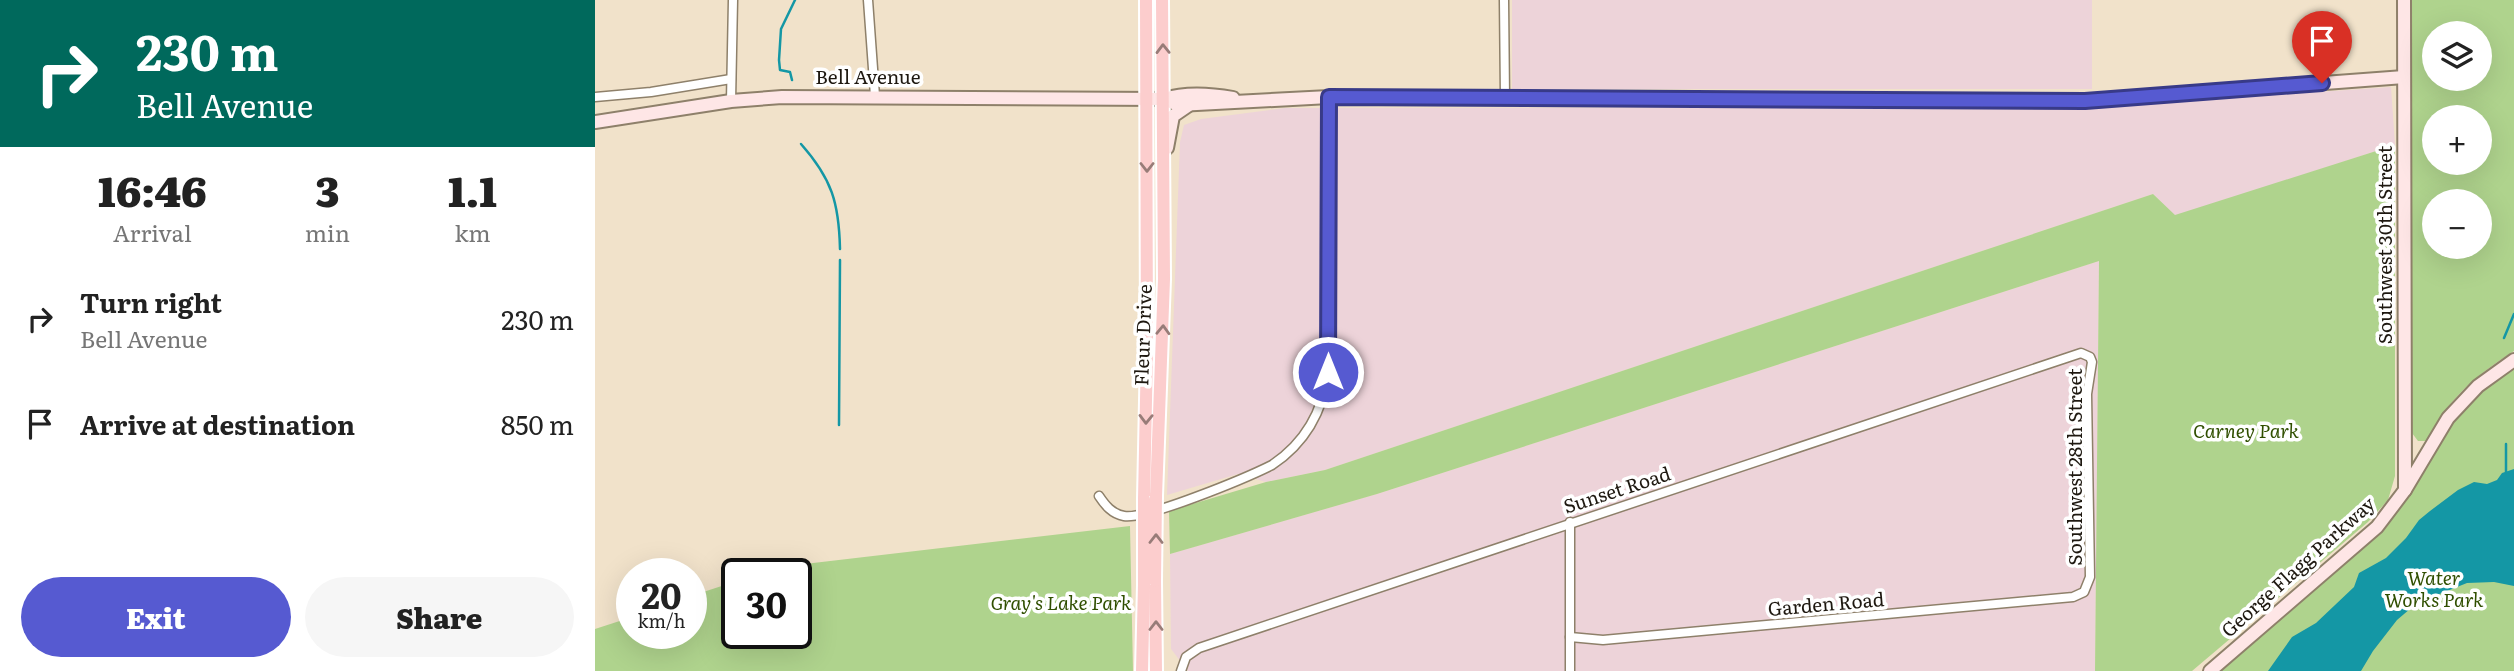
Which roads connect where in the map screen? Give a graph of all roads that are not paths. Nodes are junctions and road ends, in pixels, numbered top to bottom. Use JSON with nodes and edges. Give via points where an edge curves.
{"nodes":[{"id":1,"x":733,"y":0,"type":"edge"},
{"id":2,"x":868,"y":0,"type":"edge"},
{"id":3,"x":1146,"y":0,"type":"edge"},
{"id":4,"x":1162,"y":0,"type":"edge"},
{"id":5,"x":1504,"y":0,"type":"edge"},
{"id":6,"x":2404,"y":0,"type":"edge"},
{"id":7,"x":2404,"y":77,"type":"junction"},
{"id":8,"x":731,"y":79,"type":"junction"},
{"id":9,"x":875,"y":96,"type":"junction"},
{"id":10,"x":595,"y":97,"type":"edge"},
{"id":11,"x":1329,"y":97,"type":"junction"},
{"id":12,"x":1147,"y":98,"type":"junction"},
{"id":13,"x":1505,"y":98,"type":"junction"},
{"id":14,"x":1164,"y":99,"type":"junction"},
{"id":15,"x":1244,"y":100,"type":"junction"},
{"id":16,"x":731,"y":101,"type":"junction"},
{"id":17,"x":1189,"y":104,"type":"junction"},
{"id":18,"x":595,"y":121,"type":"edge"},
{"id":19,"x":1164,"y":169,"type":"junction"},
{"id":20,"x":2075,"y":355,"type":"joint"},
{"id":21,"x":2514,"y":360,"type":"edge"},
{"id":22,"x":2405,"y":490,"type":"junction"},
{"id":23,"x":1099,"y":496,"type":"dead end"},
{"id":24,"x":1150,"y":498,"type":"junction"},
{"id":25,"x":1570,"y":522,"type":"junction"},
{"id":26,"x":1150,"y":583,"type":"junction"},
{"id":27,"x":2084,"y":592,"type":"joint"},
{"id":28,"x":1570,"y":637,"type":"junction"},
{"id":29,"x":1142,"y":671,"type":"edge"},
{"id":30,"x":1156,"y":671,"type":"edge"},
{"id":31,"x":1181,"y":671,"type":"edge"},
{"id":32,"x":1570,"y":671,"type":"edge"},
{"id":33,"x":2210,"y":671,"type":"edge"}],
"edges":[{"from":1,"to":8,"type":"street"},
{"from":2,"to":9,"type":"street"},
{"from":3,"to":12,"type":"main road","name":"Fleur Drive"},
{"from":14,"to":4,"type":"main road","name":"Fleur Drive","one_way":true},
{"from":5,"to":13,"type":"street"},
{"from":6,"to":7,"type":"street","name":"Southwest 30th Street"},
{"from":7,"to":13,"type":"street","name":"Bell Avenue","via":[[2085,101]]},
{"from":7,"to":22,"type":"street","name":"Southwest 30th Street"},
{"from":8,"to":10,"type":"street"},
{"from":8,"to":16,"type":"street"},
{"from":9,"to":12,"type":"street","name":"Bell Avenue"},
{"from":9,"to":16,"type":"street","name":"Bell Avenue"},
{"from":11,"to":13,"type":"street","name":"Bell Avenue"},
{"from":11,"to":15,"type":"street","name":"Bell Avenue"},
{"from":11,"to":23,"type":"street","via":[[1328,372],[1320,408],[1308,431],[1272,466],[1167,507],[1125,516],[1111,511]]},
{"from":12,"to":14,"type":"street","name":"Bell Avenue"},
{"from":12,"to":24,"type":"main road","name":"Fleur Drive","one_way":true},
{"from":14,"to":15,"type":"street","name":"Bell Avenue","via":[[1218,95]]},
{"from":14,"to":17,"type":"street","name":"Bell Avenue"},
{"from":14,"to":19,"type":"main road","name":"Fleur Drive"},
{"from":15,"to":17,"type":"street","name":"Bell Avenue"},
{"from":16,"to":18,"type":"street","name":"Bell Avenue"},
{"from":17,"to":19,"type":"street","via":[[1171,122]]},
{"from":24,"to":19,"type":"main road","name":"Fleur Drive","one_way":true,"via":[[1164,279]]},
{"from":20,"to":25,"type":"street","name":"Sunset Road"},
{"from":20,"to":27,"type":"street","name":"Southwest 28th Street","via":[[2086,354],[2092,362],[2087,394],[2090,577]]},
{"from":21,"to":22,"type":"street","name":"George Flagg Parkway","via":[[2478,386],[2448,418]]},
{"from":22,"to":33,"type":"street","name":"George Flagg Parkway","via":[[2377,527]]},
{"from":24,"to":26,"type":"main road","name":"Fleur Drive","bridge":true},
{"from":25,"to":28,"type":"street"},
{"from":25,"to":31,"type":"street","name":"Sunset Road","via":[[1199,648],[1186,657]]},
{"from":26,"to":29,"type":"main road","name":"Fleur Drive"},
{"from":30,"to":26,"type":"main road","name":"Fleur Drive","one_way":true},
{"from":27,"to":28,"type":"street","name":"Garden Road","via":[[2073,597],[1616,639]]},
{"from":28,"to":32,"type":"street"}]}
